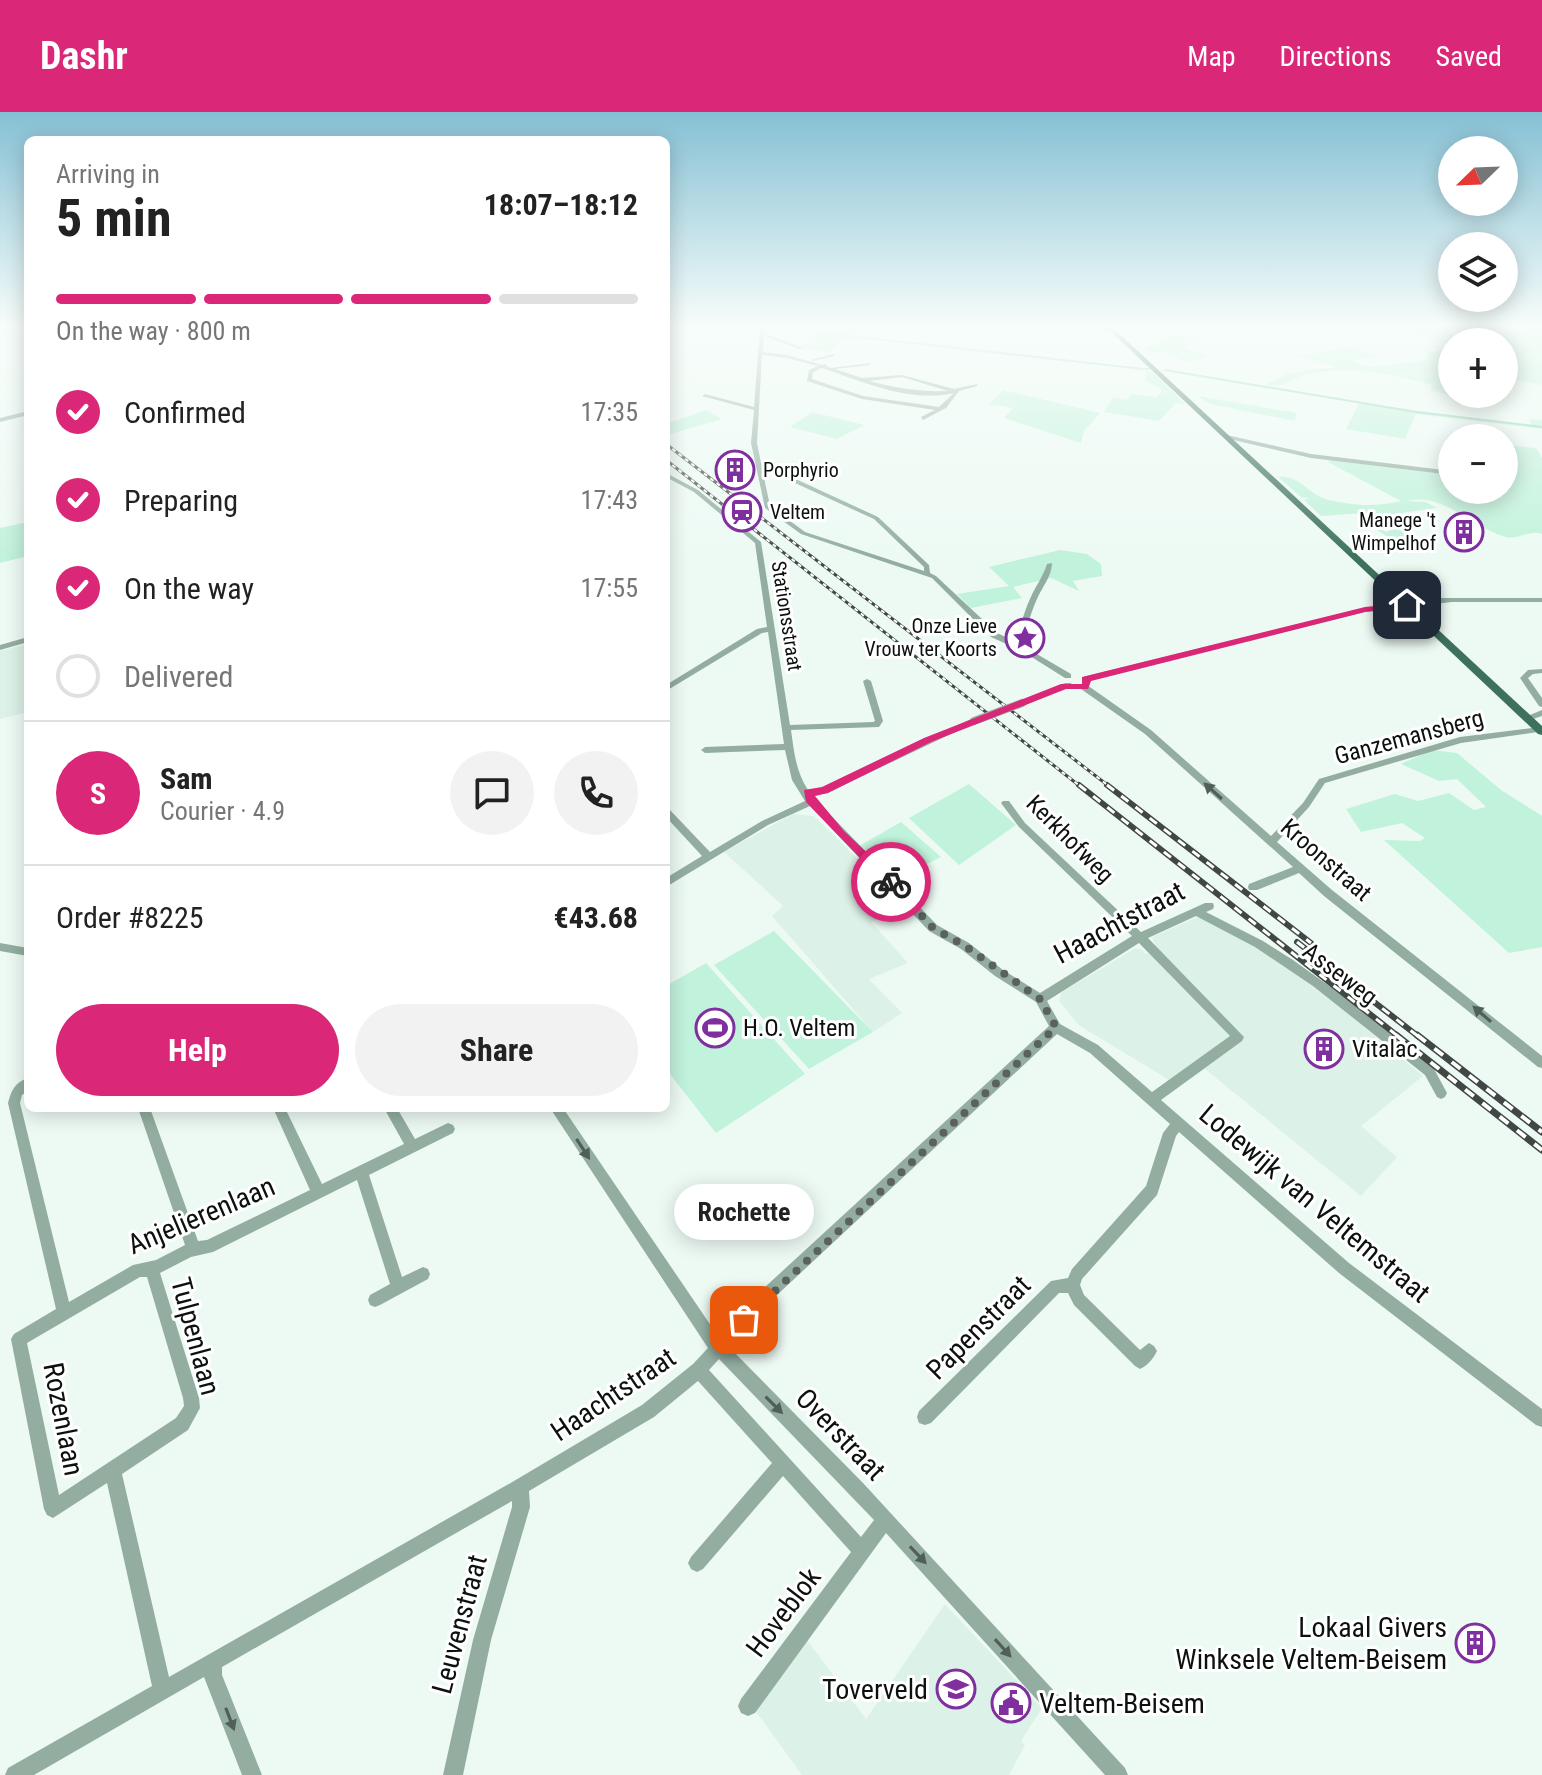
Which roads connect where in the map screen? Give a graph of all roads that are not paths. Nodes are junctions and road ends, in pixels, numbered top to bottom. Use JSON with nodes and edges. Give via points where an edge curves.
{"nodes":[{"id":1,"x":739,"y":405,"type":"edge"},
{"id":2,"x":757,"y":405,"type":"edge"},
{"id":3,"x":911,"y":405,"type":"edge"},
{"id":4,"x":944,"y":405,"type":"edge"},
{"id":5,"x":1192,"y":405,"type":"edge"},
{"id":6,"x":757,"y":409,"type":"junction"},
{"id":7,"x":940,"y":409,"type":"junction"},
{"id":8,"x":24,"y":414,"type":"edge"},
{"id":9,"x":923,"y":418,"type":"dead end"},
{"id":10,"x":0,"y":420,"type":"edge"},
{"id":11,"x":1227,"y":437,"type":"junction"},
{"id":12,"x":758,"y":464,"type":"junction"},
{"id":13,"x":1438,"y":471,"type":"edge"},
{"id":14,"x":670,"y":477,"type":"edge"},
{"id":15,"x":1050,"y":564,"type":"dead end"},
{"id":16,"x":923,"y":568,"type":"junction"},
{"id":17,"x":1542,"y":600,"type":"edge"},
{"id":18,"x":1403,"y":602,"type":"junction"},
{"id":19,"x":771,"y":629,"type":"junction"},
{"id":20,"x":24,"y":640,"type":"edge"},
{"id":21,"x":1013,"y":644,"type":"junction"},
{"id":22,"x":0,"y":648,"type":"edge"},
{"id":23,"x":1542,"y":671,"type":"edge"},
{"id":24,"x":867,"y":681,"type":"dead end"},
{"id":25,"x":1068,"y":681,"type":"junction"},
{"id":26,"x":1085,"y":683,"type":"junction"},
{"id":27,"x":670,"y":687,"type":"edge"},
{"id":28,"x":1542,"y":704,"type":"edge"},
{"id":29,"x":1542,"y":713,"type":"edge"},
{"id":30,"x":1527,"y":718,"type":"junction"},
{"id":31,"x":786,"y":728,"type":"junction"},
{"id":32,"x":1540,"y":730,"type":"edge"},
{"id":33,"x":788,"y":747,"type":"junction"},
{"id":34,"x":705,"y":750,"type":"dead end"},
{"id":35,"x":813,"y":802,"type":"junction"},
{"id":36,"x":1006,"y":803,"type":"dead end"},
{"id":37,"x":670,"y":815,"type":"edge"},
{"id":38,"x":1271,"y":842,"type":"junction"},
{"id":39,"x":708,"y":856,"type":"junction"},
{"id":40,"x":1299,"y":869,"type":"junction"},
{"id":41,"x":670,"y":880,"type":"edge"},
{"id":42,"x":1253,"y":887,"type":"dead end"},
{"id":43,"x":1209,"y":906,"type":"dead end"},
{"id":44,"x":1196,"y":912,"type":"junction"},
{"id":45,"x":1140,"y":937,"type":"junction"},
{"id":46,"x":0,"y":947,"type":"edge"},
{"id":47,"x":24,"y":951,"type":"edge"},
{"id":48,"x":1040,"y":999,"type":"junction"},
{"id":49,"x":1056,"y":1027,"type":"junction"},
{"id":50,"x":1542,"y":1063,"type":"edge"},
{"id":51,"x":24,"y":1086,"type":"edge"},
{"id":52,"x":1441,"y":1093,"type":"dead end"},
{"id":53,"x":1152,"y":1099,"type":"junction"},
{"id":54,"x":145,"y":1112,"type":"edge"},
{"id":55,"x":281,"y":1112,"type":"edge"},
{"id":56,"x":392,"y":1112,"type":"edge"},
{"id":57,"x":559,"y":1112,"type":"edge"},
{"id":58,"x":1179,"y":1123,"type":"junction"},
{"id":59,"x":448,"y":1129,"type":"dead end"},
{"id":60,"x":412,"y":1146,"type":"junction"},
{"id":61,"x":361,"y":1171,"type":"junction"},
{"id":62,"x":318,"y":1191,"type":"junction"},
{"id":63,"x":193,"y":1247,"type":"junction"},
{"id":64,"x":152,"y":1271,"type":"junction"},
{"id":65,"x":423,"y":1274,"type":"dead end"},
{"id":66,"x":1072,"y":1285,"type":"junction"},
{"id":67,"x":398,"y":1287,"type":"junction"},
{"id":68,"x":375,"y":1300,"type":"dead end"},
{"id":69,"x":64,"y":1312,"type":"junction"},
{"id":70,"x":719,"y":1350,"type":"junction"},
{"id":71,"x":1149,"y":1351,"type":"dead end"},
{"id":72,"x":699,"y":1370,"type":"junction"},
{"id":73,"x":925,"y":1417,"type":"dead end"},
{"id":74,"x":1542,"y":1419,"type":"edge"},
{"id":75,"x":783,"y":1463,"type":"junction"},
{"id":76,"x":113,"y":1472,"type":"junction"},
{"id":77,"x":520,"y":1487,"type":"junction"},
{"id":78,"x":885,"y":1520,"type":"junction"},
{"id":79,"x":862,"y":1551,"type":"junction"},
{"id":80,"x":697,"y":1563,"type":"dead end"},
{"id":81,"x":212,"y":1662,"type":"junction"},
{"id":82,"x":162,"y":1689,"type":"junction"},
{"id":83,"x":748,"y":1706,"type":"dead end"},
{"id":84,"x":15,"y":1775,"type":"edge"},
{"id":85,"x":252,"y":1775,"type":"edge"},
{"id":86,"x":453,"y":1775,"type":"edge"},
{"id":87,"x":1118,"y":1775,"type":"edge"}],
"edges":[{"from":1,"to":6,"type":"street"},
{"from":2,"to":6,"type":"street"},
{"from":3,"to":7,"type":"street"},
{"from":4,"to":7,"type":"street"},
{"from":5,"to":11,"type":"main road"},
{"from":6,"to":12,"type":"street"},
{"from":7,"to":9,"type":"street"},
{"from":8,"to":10,"type":"street"},
{"from":11,"to":13,"type":"street","via":[[1302,455]]},
{"from":11,"to":18,"type":"main road"},
{"from":12,"to":16,"type":"street","via":[[876,518]]},
{"from":12,"to":16,"type":"street","via":[[767,507],[800,531]]},
{"from":14,"to":19,"type":"street","name":"Stationsstraat","via":[[696,491],[758,542]]},
{"from":15,"to":21,"type":"street"},
{"from":16,"to":21,"type":"street","via":[[989,632]]},
{"from":17,"to":18,"type":"street"},
{"from":18,"to":26,"type":"street"},
{"from":18,"to":30,"type":"main road"},
{"from":19,"to":27,"type":"street"},
{"from":19,"to":31,"type":"street","name":"Stationsstraat"},
{"from":20,"to":22,"type":"street"},
{"from":21,"to":25,"type":"street"},
{"from":23,"to":28,"type":"street","via":[[1524,678]]},
{"from":24,"to":31,"type":"street","via":[[876,725]]},
{"from":25,"to":26,"type":"street"},
{"from":25,"to":35,"type":"street","bridge":true,"via":[[824,791]]},
{"from":38,"to":26,"type":"street","name":"Kroonstraat","one_way":true},
{"from":29,"to":30,"type":"street"},
{"from":30,"to":32,"type":"main road"},
{"from":31,"to":33,"type":"street","name":"Stationsstraat"},
{"from":32,"to":38,"type":"street","name":"Ganzemansberg","via":[[1460,740],[1322,781]]},
{"from":33,"to":34,"type":"street"},
{"from":33,"to":35,"type":"street","name":"Stationsstraat","via":[[797,780]]},
{"from":35,"to":39,"type":"street"},
{"from":35,"to":48,"type":"street","name":"Stationsstraat","via":[[933,928]]},
{"from":36,"to":45,"type":"street","name":"Kerkhofweg","via":[[1022,825]]},
{"from":37,"to":39,"type":"street"},
{"from":38,"to":40,"type":"street","name":"Kroonstraat"},
{"from":39,"to":41,"type":"street"},
{"from":40,"to":42,"type":"street"},
{"from":50,"to":40,"type":"street","name":"Kroonstraat","one_way":true},
{"from":43,"to":44,"type":"street","name":"Haachtstraat"},
{"from":44,"to":45,"type":"street","name":"Haachtstraat"},
{"from":44,"to":52,"type":"street","name":"Asseweg","via":[[1234,928],[1295,966],[1429,1071]]},
{"from":45,"to":48,"type":"street","name":"Haachtstraat"},
{"from":45,"to":53,"type":"street","name":"Kerkhofweg","via":[[1238,1037]]},
{"from":46,"to":47,"type":"street"},
{"from":48,"to":49,"type":"street"},
{"from":49,"to":53,"type":"street","name":"Lodewijk van Veltemstraat","via":[[1089,1045]]},
{"from":49,"to":70,"type":"street","name":"Haachtstraat","via":[[757,1304]]},
{"from":51,"to":69,"type":"street","via":[[14,1103]]},
{"from":53,"to":58,"type":"street","name":"Lodewijk van Veltemstraat"},
{"from":54,"to":63,"type":"street","name":"Tulpenlaan"},
{"from":55,"to":62,"type":"street"},
{"from":56,"to":60,"type":"street"},
{"from":57,"to":70,"type":"street","name":"Overstraat","one_way":true},
{"from":58,"to":66,"type":"street","name":"Papenstraat","via":[[1170,1133],[1152,1190]]},
{"from":58,"to":74,"type":"street","name":"Lodewijk van Veltemstraat","via":[[1344,1268]]},
{"from":59,"to":60,"type":"street","name":"Anjelierenlaan"},
{"from":60,"to":61,"type":"street","name":"Anjelierenlaan"},
{"from":61,"to":62,"type":"street","name":"Anjelierenlaan"},
{"from":61,"to":67,"type":"street"},
{"from":62,"to":63,"type":"street","name":"Anjelierenlaan","via":[[208,1247]]},
{"from":63,"to":64,"type":"street","name":"Anjelierenlaan"},
{"from":64,"to":69,"type":"street","name":"Anjelierenlaan","via":[[138,1270]]},
{"from":64,"to":76,"type":"street","name":"Tulpenlaan","via":[[192,1408],[182,1424]]},
{"from":65,"to":67,"type":"street"},
{"from":66,"to":71,"type":"street","name":"Papenstraat","via":[[1079,1300],[1140,1361]]},
{"from":66,"to":73,"type":"street","name":"Papenstraat","via":[[1056,1286]]},
{"from":67,"to":68,"type":"street"},
{"from":69,"to":76,"type":"street","name":"Rozenlaan","via":[[19,1339],[53,1509]]},
{"from":70,"to":72,"type":"street","name":"Haachtstraat"},
{"from":70,"to":78,"type":"street","name":"Overstraat","one_way":true},
{"from":72,"to":75,"type":"street"},
{"from":72,"to":77,"type":"street","name":"Haachtstraat","via":[[648,1411]]},
{"from":75,"to":79,"type":"street"},
{"from":75,"to":80,"type":"street"},
{"from":76,"to":82,"type":"street","name":"Rozenlaan"},
{"from":77,"to":81,"type":"street","name":"Haachtstraat"},
{"from":77,"to":86,"type":"street","name":"Leuvenstraat","via":[[521,1507],[482,1640]]},
{"from":78,"to":79,"type":"street","name":"Hoveblok"},
{"from":78,"to":87,"type":"street","name":"Overstraat","one_way":true},
{"from":79,"to":83,"type":"street","name":"Hoveblok"},
{"from":81,"to":82,"type":"street","name":"Haachtstraat"},
{"from":81,"to":85,"type":"street","one_way":true},
{"from":82,"to":84,"type":"street","name":"Haachtstraat"}]}
